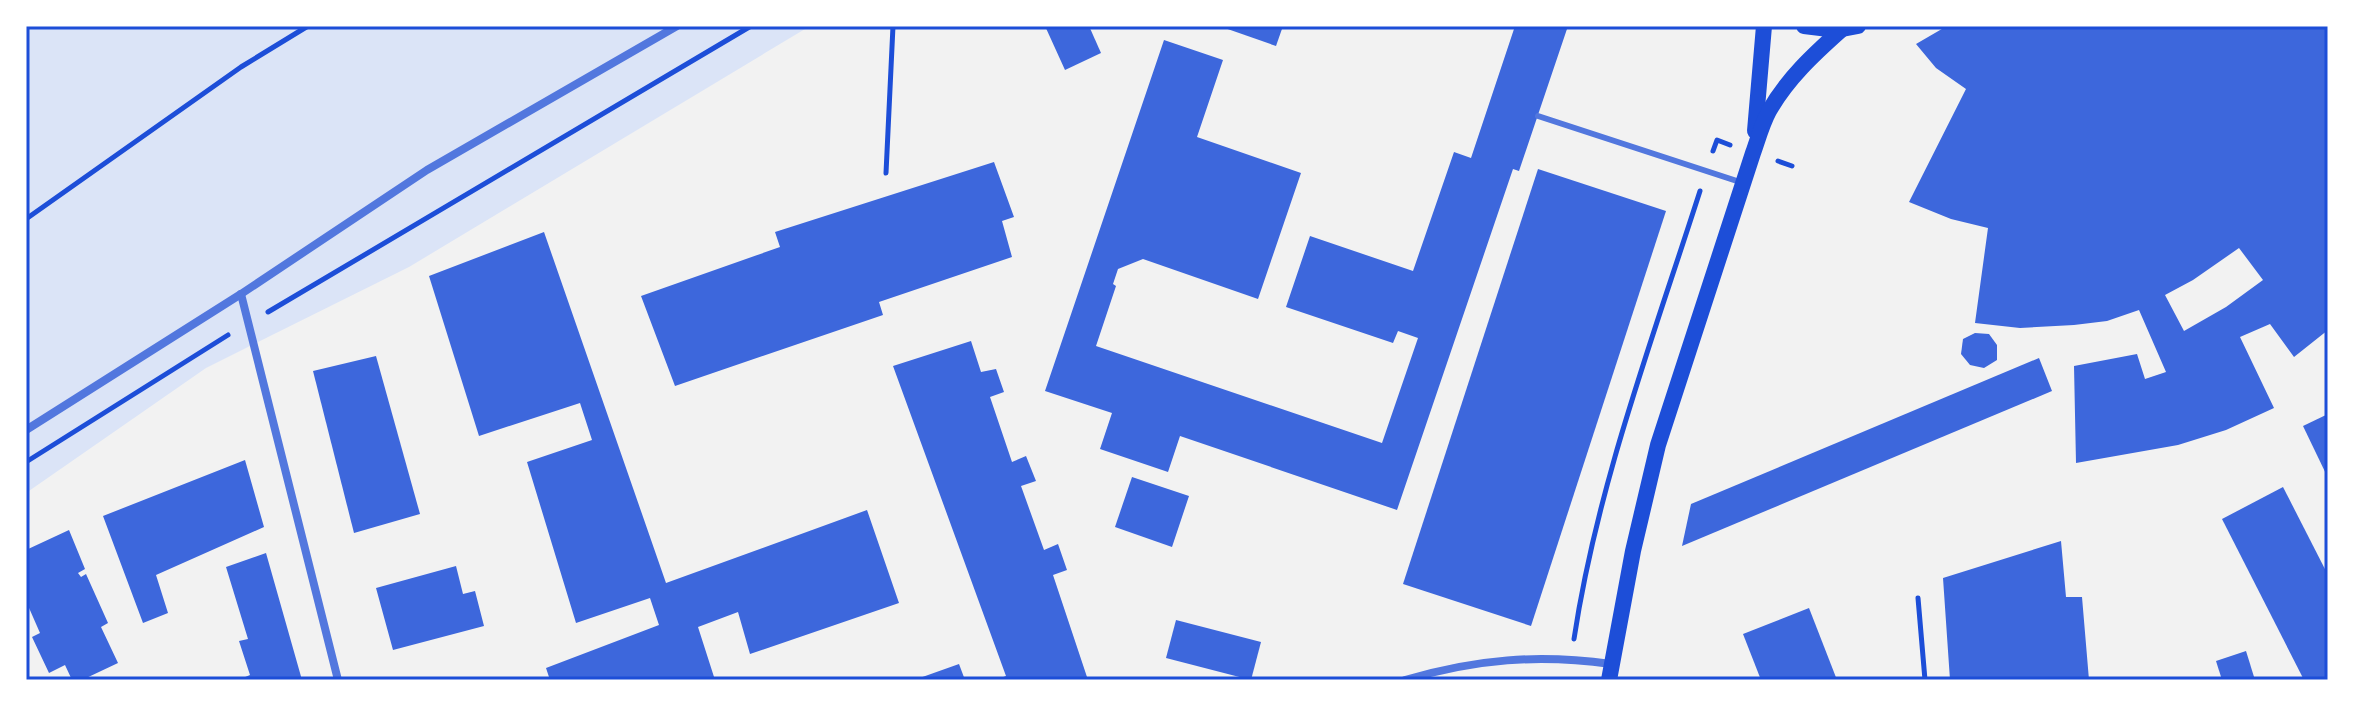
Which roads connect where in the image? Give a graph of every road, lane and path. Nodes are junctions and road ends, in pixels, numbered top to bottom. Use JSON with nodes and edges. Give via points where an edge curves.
{"nodes":[{"id":1,"x":308,"y":26,"type":"edge"},
{"id":2,"x":677,"y":26,"type":"edge"},
{"id":3,"x":751,"y":26,"type":"edge"},
{"id":4,"x":893,"y":26,"type":"edge"},
{"id":5,"x":1764,"y":26,"type":"edge"},
{"id":6,"x":1804,"y":26,"type":"edge"},
{"id":7,"x":1858,"y":26,"type":"edge"},
{"id":8,"x":1841,"y":30,"type":"junction"},
{"id":9,"x":1538,"y":116,"type":"dead end"},
{"id":10,"x":1717,"y":140,"type":"dead end"},
{"id":11,"x":1753,"y":153,"type":"junction"},
{"id":12,"x":1707,"y":171,"type":"junction"},
{"id":13,"x":886,"y":173,"type":"dead end"},
{"id":14,"x":1743,"y":183,"type":"junction"},
{"id":15,"x":26,"y":219,"type":"edge"},
{"id":16,"x":241,"y":294,"type":"junction"},
{"id":17,"x":248,"y":324,"type":"junction"},
{"id":18,"x":26,"y":430,"type":"edge"},
{"id":19,"x":26,"y":462,"type":"edge"},
{"id":20,"x":1918,"y":598,"type":"dead end"},
{"id":21,"x":1572,"y":659,"type":"junction"},
{"id":22,"x":1610,"y":672,"type":"edge"},
{"id":23,"x":338,"y":680,"type":"edge"},
{"id":24,"x":1405,"y":680,"type":"edge"},
{"id":25,"x":1925,"y":680,"type":"edge"}],
"edges":[{"from":1,"to":15,"type":"path","via":[[241,67]]},
{"from":2,"to":16,"type":"street","via":[[427,170]]},
{"from":3,"to":17,"type":"path"},
{"from":4,"to":13,"type":"path"},
{"from":5,"to":11,"type":"main road"},
{"from":6,"to":8,"type":"main road"},
{"from":7,"to":8,"type":"main road"},
{"from":8,"to":11,"type":"main road","via":[[1786,84]]},
{"from":9,"to":12,"type":"lane"},
{"from":10,"to":12,"type":"path"},
{"from":11,"to":14,"type":"main road"},
{"from":12,"to":14,"type":"lane"},
{"from":12,"to":21,"type":"path","via":[[1610,480]]},
{"from":14,"to":22,"type":"main road","via":[[1655,458]]},
{"from":16,"to":17,"type":"street"},
{"from":16,"to":18,"type":"street"},
{"from":17,"to":19,"type":"path"},
{"from":17,"to":23,"type":"street"},
{"from":20,"to":25,"type":"path"},
{"from":21,"to":22,"type":"street"},
{"from":21,"to":24,"type":"street","via":[[1483,662]]}]}
